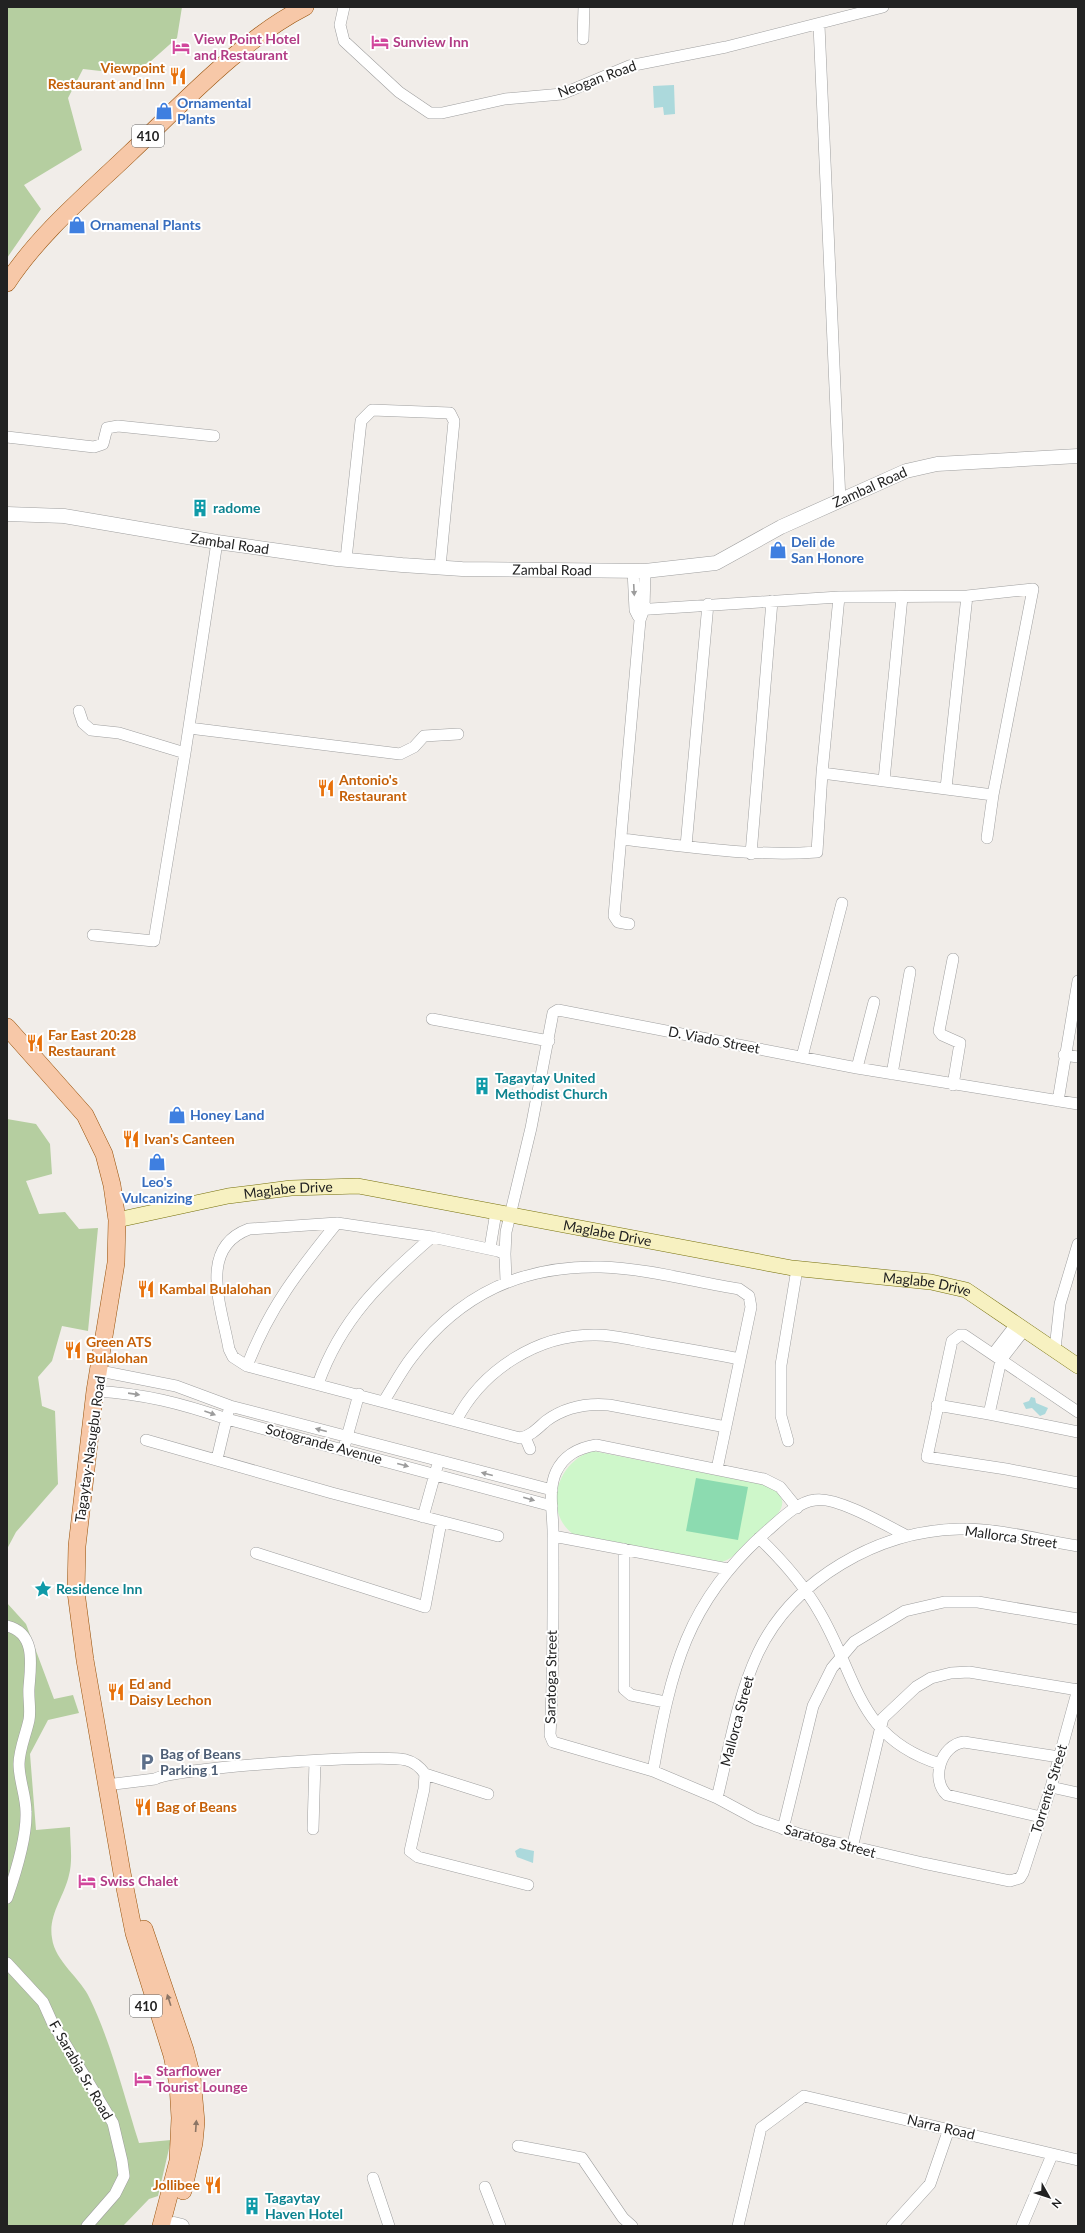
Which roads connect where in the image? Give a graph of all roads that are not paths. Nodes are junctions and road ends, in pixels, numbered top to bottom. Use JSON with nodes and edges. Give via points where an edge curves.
{"nodes":[{"id":1,"x":305,"y":7,"type":"edge"},
{"id":2,"x":344,"y":7,"type":"edge"},
{"id":3,"x":584,"y":7,"type":"edge"},
{"id":4,"x":883,"y":7,"type":"edge"},
{"id":5,"x":819,"y":25,"type":"junction"},
{"id":6,"x":583,"y":39,"type":"dead end"},
{"id":7,"x":7,"y":282,"type":"edge"},
{"id":8,"x":214,"y":436,"type":"dead end"},
{"id":9,"x":7,"y":437,"type":"edge"},
{"id":10,"x":1078,"y":456,"type":"edge"},
{"id":11,"x":840,"y":501,"type":"junction"},
{"id":12,"x":7,"y":514,"type":"edge"},
{"id":13,"x":217,"y":542,"type":"junction"},
{"id":14,"x":346,"y":559,"type":"junction"},
{"id":15,"x":440,"y":567,"type":"junction"},
{"id":16,"x":639,"y":571,"type":"junction"},
{"id":17,"x":967,"y":596,"type":"junction"},
{"id":18,"x":902,"y":597,"type":"junction"},
{"id":19,"x":839,"y":598,"type":"junction"},
{"id":20,"x":772,"y":601,"type":"junction"},
{"id":21,"x":708,"y":604,"type":"junction"},
{"id":22,"x":640,"y":613,"type":"junction"},
{"id":23,"x":79,"y":711,"type":"dead end"},
{"id":24,"x":189,"y":728,"type":"junction"},
{"id":25,"x":458,"y":734,"type":"dead end"},
{"id":26,"x":185,"y":753,"type":"junction"},
{"id":27,"x":822,"y":772,"type":"junction"},
{"id":28,"x":884,"y":780,"type":"junction"},
{"id":29,"x":946,"y":788,"type":"junction"},
{"id":30,"x":994,"y":795,"type":"junction"},
{"id":31,"x":988,"y":838,"type":"dead end"},
{"id":32,"x":621,"y":839,"type":"junction"},
{"id":33,"x":686,"y":846,"type":"junction"},
{"id":34,"x":751,"y":854,"type":"junction"},
{"id":35,"x":842,"y":903,"type":"dead end"},
{"id":36,"x":629,"y":924,"type":"dead end"},
{"id":37,"x":93,"y":935,"type":"dead end"},
{"id":38,"x":953,"y":959,"type":"dead end"},
{"id":39,"x":910,"y":972,"type":"dead end"},
{"id":40,"x":1078,"y":981,"type":"edge"},
{"id":41,"x":874,"y":1002,"type":"dead end"},
{"id":42,"x":432,"y":1019,"type":"dead end"},
{"id":43,"x":7,"y":1027,"type":"edge"},
{"id":44,"x":548,"y":1041,"type":"junction"},
{"id":45,"x":1064,"y":1055,"type":"junction"},
{"id":46,"x":802,"y":1057,"type":"junction"},
{"id":47,"x":1078,"y":1057,"type":"edge"},
{"id":48,"x":857,"y":1068,"type":"junction"},
{"id":49,"x":892,"y":1074,"type":"junction"},
{"id":50,"x":953,"y":1085,"type":"junction"},
{"id":51,"x":1058,"y":1101,"type":"junction"},
{"id":52,"x":1078,"y":1104,"type":"edge"},
{"id":53,"x":496,"y":1212,"type":"junction"},
{"id":54,"x":511,"y":1214,"type":"junction"},
{"id":55,"x":117,"y":1220,"type":"junction"},
{"id":56,"x":337,"y":1223,"type":"junction"},
{"id":57,"x":432,"y":1236,"type":"junction"},
{"id":58,"x":1078,"y":1244,"type":"edge"},
{"id":59,"x":490,"y":1248,"type":"junction"},
{"id":60,"x":505,"y":1254,"type":"junction"},
{"id":61,"x":797,"y":1269,"type":"junction"},
{"id":62,"x":506,"y":1281,"type":"junction"},
{"id":63,"x":1021,"y":1326,"type":"junction"},
{"id":64,"x":1056,"y":1349,"type":"junction"},
{"id":65,"x":997,"y":1357,"type":"junction"},
{"id":66,"x":740,"y":1359,"type":"junction"},
{"id":67,"x":247,"y":1366,"type":"junction"},
{"id":68,"x":1078,"y":1366,"type":"edge"},
{"id":69,"x":100,"y":1371,"type":"junction"},
{"id":70,"x":165,"y":1384,"type":"junction"},
{"id":71,"x":318,"y":1384,"type":"junction"},
{"id":72,"x":188,"y":1390,"type":"junction"},
{"id":73,"x":96,"y":1391,"type":"junction"},
{"id":74,"x":359,"y":1394,"type":"junction"},
{"id":75,"x":162,"y":1399,"type":"junction"},
{"id":76,"x":384,"y":1401,"type":"junction"},
{"id":77,"x":184,"y":1404,"type":"junction"},
{"id":78,"x":937,"y":1405,"type":"junction"},
{"id":79,"x":230,"y":1406,"type":"junction"},
{"id":80,"x":1078,"y":1412,"type":"edge"},
{"id":81,"x":989,"y":1414,"type":"junction"},
{"id":82,"x":227,"y":1419,"type":"junction"},
{"id":83,"x":456,"y":1421,"type":"junction"},
{"id":84,"x":726,"y":1427,"type":"junction"},
{"id":85,"x":1078,"y":1432,"type":"edge"},
{"id":86,"x":347,"y":1437,"type":"junction"},
{"id":87,"x":526,"y":1437,"type":"junction"},
{"id":88,"x":146,"y":1440,"type":"dead end"},
{"id":89,"x":788,"y":1441,"type":"dead end"},
{"id":90,"x":343,"y":1449,"type":"junction"},
{"id":91,"x":530,"y":1449,"type":"dead end"},
{"id":92,"x":217,"y":1459,"type":"junction"},
{"id":93,"x":438,"y":1461,"type":"junction"},
{"id":94,"x":717,"y":1469,"type":"junction"},
{"id":95,"x":435,"y":1473,"type":"junction"},
{"id":96,"x":1078,"y":1483,"type":"edge"},
{"id":97,"x":552,"y":1490,"type":"junction"},
{"id":98,"x":552,"y":1506,"type":"junction"},
{"id":99,"x":797,"y":1508,"type":"junction"},
{"id":100,"x":423,"y":1517,"type":"junction"},
{"id":101,"x":441,"y":1522,"type":"junction"},
{"id":102,"x":498,"y":1536,"type":"dead end"},
{"id":103,"x":554,"y":1536,"type":"junction"},
{"id":104,"x":907,"y":1536,"type":"junction"},
{"id":105,"x":759,"y":1538,"type":"junction"},
{"id":106,"x":1078,"y":1546,"type":"edge"},
{"id":107,"x":624,"y":1549,"type":"junction"},
{"id":108,"x":256,"y":1553,"type":"dead end"},
{"id":109,"x":728,"y":1570,"type":"junction"},
{"id":110,"x":806,"y":1589,"type":"junction"},
{"id":111,"x":1078,"y":1619,"type":"edge"},
{"id":112,"x":7,"y":1626,"type":"edge"},
{"id":113,"x":841,"y":1655,"type":"junction"},
{"id":114,"x":1078,"y":1689,"type":"edge"},
{"id":115,"x":665,"y":1702,"type":"junction"},
{"id":116,"x":879,"y":1728,"type":"junction"},
{"id":117,"x":1059,"y":1757,"type":"junction"},
{"id":118,"x":315,"y":1761,"type":"junction"},
{"id":119,"x":940,"y":1764,"type":"junction"},
{"id":120,"x":653,"y":1771,"type":"junction"},
{"id":121,"x":425,"y":1774,"type":"junction"},
{"id":122,"x":106,"y":1785,"type":"junction"},
{"id":123,"x":1051,"y":1787,"type":"junction"},
{"id":124,"x":1078,"y":1793,"type":"edge"},
{"id":125,"x":488,"y":1794,"type":"dead end"},
{"id":126,"x":717,"y":1798,"type":"junction"},
{"id":127,"x":1041,"y":1817,"type":"junction"},
{"id":128,"x":313,"y":1828,"type":"dead end"},
{"id":129,"x":784,"y":1829,"type":"junction"},
{"id":130,"x":852,"y":1848,"type":"junction"},
{"id":131,"x":1010,"y":1881,"type":"joint"},
{"id":132,"x":528,"y":1885,"type":"dead end"},
{"id":133,"x":7,"y":1898,"type":"edge"},
{"id":134,"x":7,"y":1963,"type":"edge"},
{"id":135,"x":949,"y":2129,"type":"junction"},
{"id":136,"x":518,"y":2146,"type":"dead end"},
{"id":137,"x":1052,"y":2155,"type":"junction"},
{"id":138,"x":1078,"y":2160,"type":"edge"},
{"id":139,"x":373,"y":2178,"type":"dead end"},
{"id":140,"x":485,"y":2187,"type":"dead end"},
{"id":141,"x":173,"y":2225,"type":"edge"},
{"id":142,"x":88,"y":2226,"type":"edge"},
{"id":143,"x":153,"y":2226,"type":"edge"},
{"id":144,"x":389,"y":2226,"type":"edge"},
{"id":145,"x":500,"y":2226,"type":"edge"},
{"id":146,"x":632,"y":2226,"type":"edge"},
{"id":147,"x":738,"y":2226,"type":"edge"},
{"id":148,"x":892,"y":2226,"type":"edge"},
{"id":149,"x":1022,"y":2226,"type":"edge"}],
"edges":[{"from":1,"to":7,"type":"main road","number":"410","via":[[257,38],[167,118],[40,239]]},
{"from":2,"to":5,"type":"street","name":"Neogan Road","via":[[340,25],[344,41],[398,92],[430,113],[442,114],[505,99],[562,94],[628,66]]},
{"from":3,"to":6,"type":"street"},
{"from":4,"to":5,"type":"street","name":"Neogan Road"},
{"from":5,"to":11,"type":"street"},
{"from":8,"to":9,"type":"street","via":[[118,426],[108,428],[102,444],[94,447]]},
{"from":10,"to":11,"type":"street","name":"Zambal Road","via":[[937,464],[906,471]]},
{"from":11,"to":16,"type":"street","name":"Zambal Road","via":[[780,527],[716,563]]},
{"from":12,"to":13,"type":"street","name":"Zambal Road","via":[[64,516]]},
{"from":13,"to":14,"type":"street","name":"Zambal Road"},
{"from":13,"to":24,"type":"street"},
{"from":14,"to":15,"type":"street","name":"Zambal Road"},
{"from":14,"to":15,"type":"street","via":[[361,421],[372,410],[450,413],[454,421]]},
{"from":15,"to":16,"type":"street","name":"Zambal Road"},
{"from":16,"to":22,"type":"street"},
{"from":17,"to":18,"type":"street"},
{"from":17,"to":29,"type":"street"},
{"from":17,"to":30,"type":"street","via":[[1033,589]]},
{"from":18,"to":19,"type":"street"},
{"from":18,"to":28,"type":"street"},
{"from":19,"to":20,"type":"street"},
{"from":19,"to":27,"type":"street"},
{"from":20,"to":21,"type":"street"},
{"from":20,"to":34,"type":"street"},
{"from":21,"to":22,"type":"street"},
{"from":21,"to":33,"type":"street"},
{"from":22,"to":32,"type":"street"},
{"from":23,"to":26,"type":"street","via":[[83,724],[91,730],[119,733]]},
{"from":24,"to":25,"type":"street","via":[[400,754],[414,747],[424,736]]},
{"from":24,"to":26,"type":"street"},
{"from":26,"to":37,"type":"street","via":[[154,941]]},
{"from":27,"to":28,"type":"street"},
{"from":27,"to":34,"type":"street","via":[[818,852]]},
{"from":28,"to":29,"type":"street"},
{"from":29,"to":30,"type":"street"},
{"from":30,"to":31,"type":"street"},
{"from":32,"to":33,"type":"street"},
{"from":32,"to":36,"type":"street","via":[[614,916],[618,922]]},
{"from":33,"to":34,"type":"street"},
{"from":35,"to":46,"type":"street"},
{"from":38,"to":50,"type":"street","via":[[939,1031],[960,1043]]},
{"from":39,"to":49,"type":"street"},
{"from":40,"to":45,"type":"street"},
{"from":41,"to":48,"type":"street"},
{"from":42,"to":44,"type":"street"},
{"from":43,"to":55,"type":"main road","name":"Tagaytay-Nasugbu Road","number":"410","via":[[85,1115],[104,1154]]},
{"from":44,"to":46,"type":"street","name":"D. Viado Street","via":[[553,1013],[558,1010]]},
{"from":44,"to":54,"type":"street","name":"D. Viado Street"},
{"from":45,"to":47,"type":"street"},
{"from":45,"to":51,"type":"street"},
{"from":46,"to":48,"type":"street","name":"D. Viado Street"},
{"from":48,"to":49,"type":"street","name":"D. Viado Street"},
{"from":49,"to":50,"type":"street","name":"D. Viado Street"},
{"from":50,"to":51,"type":"street","name":"D. Viado Street"},
{"from":51,"to":52,"type":"street","name":"D. Viado Street"},
{"from":53,"to":54,"type":"main road","name":"Maglabe Drive"},
{"from":53,"to":55,"type":"main road","name":"Maglabe Drive","via":[[358,1186],[291,1188],[228,1196]]},
{"from":53,"to":59,"type":"street"},
{"from":54,"to":60,"type":"street","name":"D. Viado Street","via":[[506,1232]]},
{"from":54,"to":61,"type":"main road","name":"Maglabe Drive"},
{"from":55,"to":69,"type":"main road","name":"Tagaytay-Nasugbu Road","number":"410","via":[[116,1263]]},
{"from":56,"to":57,"type":"street"},
{"from":56,"to":67,"type":"street","via":[[288,1284]]},
{"from":56,"to":67,"type":"street","via":[[249,1229],[237,1233],[220,1253],[217,1280],[229,1349],[233,1357]]},
{"from":57,"to":59,"type":"street"},
{"from":57,"to":71,"type":"street","via":[[388,1276],[359,1308],[336,1343]]},
{"from":58,"to":64,"type":"street","via":[[1060,1304]]},
{"from":59,"to":60,"type":"street"},
{"from":60,"to":62,"type":"street","name":"D. Viado Street"},
{"from":61,"to":63,"type":"main road","name":"Maglabe Drive","via":[[931,1282],[966,1290]]},
{"from":61,"to":89,"type":"street","via":[[781,1365],[781,1416]]},
{"from":62,"to":66,"type":"street","via":[[554,1270],[601,1267],[739,1289],[752,1301]]},
{"from":62,"to":76,"type":"street","via":[[463,1306],[444,1321],[411,1358]]},
{"from":63,"to":64,"type":"main road","name":"Maglabe Drive"},
{"from":63,"to":65,"type":"street"},
{"from":64,"to":68,"type":"main road","name":"Maglabe Drive"},
{"from":65,"to":78,"type":"street","via":[[964,1335],[955,1337]]},
{"from":65,"to":80,"type":"street"},
{"from":65,"to":81,"type":"street"},
{"from":66,"to":83,"type":"street","via":[[618,1337],[575,1336],[524,1352],[501,1366],[468,1400]]},
{"from":66,"to":84,"type":"street"},
{"from":67,"to":71,"type":"street"},
{"from":69,"to":70,"type":"street","name":"Sotogrande Avenue"},
{"from":69,"to":73,"type":"main road","name":"Tagaytay-Nasugbu Road","number":"410"},
{"from":70,"to":72,"type":"street","name":"Sotogrande Avenue"},
{"from":70,"to":75,"type":"street"},
{"from":71,"to":74,"type":"street"},
{"from":72,"to":77,"type":"street"},
{"from":72,"to":79,"type":"street","name":"Sotogrande Avenue"},
{"from":73,"to":75,"type":"street","name":"Sotogrande Avenue","one_way":true,"via":[[133,1393]]},
{"from":73,"to":122,"type":"main road","name":"Tagaytay-Nasugbu Road","number":"410","via":[[77,1546],[76,1592]]},
{"from":74,"to":76,"type":"street"},
{"from":74,"to":86,"type":"street"},
{"from":75,"to":77,"type":"street","name":"Sotogrande Avenue"},
{"from":76,"to":83,"type":"street"},
{"from":77,"to":82,"type":"street","name":"Sotogrande Avenue","one_way":true},
{"from":78,"to":81,"type":"street"},
{"from":78,"to":96,"type":"street","via":[[927,1457]]},
{"from":79,"to":82,"type":"street"},
{"from":86,"to":79,"type":"street","name":"Sotogrande Avenue","one_way":true},
{"from":81,"to":85,"type":"street"},
{"from":82,"to":90,"type":"street","name":"Sotogrande Avenue"},
{"from":82,"to":92,"type":"street"},
{"from":83,"to":87,"type":"street","via":[[509,1436]]},
{"from":84,"to":87,"type":"street","via":[[593,1404],[558,1414]]},
{"from":84,"to":94,"type":"street"},
{"from":86,"to":90,"type":"street"},
{"from":86,"to":93,"type":"street","name":"Sotogrande Avenue"},
{"from":87,"to":91,"type":"street"},
{"from":88,"to":92,"type":"street"},
{"from":90,"to":95,"type":"street","name":"Sotogrande Avenue","one_way":true},
{"from":92,"to":100,"type":"street"},
{"from":93,"to":95,"type":"street"},
{"from":97,"to":93,"type":"street","name":"Sotogrande Avenue","one_way":true},
{"from":94,"to":97,"type":"street","name":"Saratoga Street","via":[[596,1445],[575,1451],[564,1459],[556,1471]]},
{"from":94,"to":99,"type":"street","name":"Saratoga Street","via":[[772,1482],[780,1487]]},
{"from":95,"to":98,"type":"street","name":"Sotogrande Avenue","one_way":true},
{"from":95,"to":100,"type":"street"},
{"from":97,"to":98,"type":"street","name":"Saratoga Street"},
{"from":98,"to":103,"type":"street","name":"Saratoga Street"},
{"from":99,"to":104,"type":"street","via":[[814,1500],[839,1503]]},
{"from":99,"to":105,"type":"street"},
{"from":100,"to":101,"type":"street"},
{"from":101,"to":102,"type":"street"},
{"from":101,"to":108,"type":"street","via":[[425,1607]]},
{"from":103,"to":107,"type":"street"},
{"from":103,"to":120,"type":"street","name":"Saratoga Street","via":[[550,1735],[553,1742]]},
{"from":104,"to":106,"type":"street","name":"Mallorca Street","via":[[959,1529],[989,1531]]},
{"from":104,"to":110,"type":"street","name":"Mallorca Street","via":[[853,1558]]},
{"from":105,"to":109,"type":"street"},
{"from":105,"to":110,"type":"street"},
{"from":107,"to":109,"type":"street"},
{"from":107,"to":115,"type":"street","via":[[624,1689],[631,1695]]},
{"from":109,"to":115,"type":"street","via":[[692,1625]]},
{"from":110,"to":113,"type":"street"},
{"from":110,"to":126,"type":"street","name":"Mallorca Street","via":[[770,1633],[748,1677]]},
{"from":111,"to":113,"type":"street","via":[[978,1602],[928,1604],[905,1611],[888,1620],[854,1642]]},
{"from":112,"to":133,"type":"street","via":[[24,1635],[30,1650],[32,1669],[29,1718],[19,1764],[27,1813]]},
{"from":113,"to":116,"type":"street","via":[[861,1703]]},
{"from":113,"to":129,"type":"street","via":[[820,1688],[813,1706]]},
{"from":114,"to":116,"type":"street","via":[[990,1675],[951,1673],[931,1678],[916,1687],[883,1718]]},
{"from":114,"to":117,"type":"street","name":"Torrente Street"},
{"from":115,"to":120,"type":"street"},
{"from":116,"to":119,"type":"street","via":[[901,1747]]},
{"from":116,"to":130,"type":"street"},
{"from":117,"to":119,"type":"street","via":[[964,1742],[955,1743],[950,1747]]},
{"from":117,"to":123,"type":"street","name":"Torrente Street"},
{"from":118,"to":121,"type":"street","via":[[405,1759],[419,1766]]},
{"from":118,"to":122,"type":"street","via":[[194,1771]]},
{"from":118,"to":128,"type":"street"},
{"from":119,"to":127,"type":"street","via":[[941,1787],[947,1795]]},
{"from":120,"to":126,"type":"street","name":"Saratoga Street"},
{"from":121,"to":125,"type":"street"},
{"from":121,"to":132,"type":"street","via":[[410,1851],[418,1857]]},
{"from":122,"to":141,"type":"main road","name":"Tagaytay-Nasugbu Road","via":[[134,1933],[172,2055],[178,2084],[180,2105]]},
{"from":141,"to":122,"type":"main road","name":"Tagaytay-Nasugbu Road","number":"410","one_way":true,"via":[[194,2143],[196,2102],[185,2050],[142,1923],[120,1826]]},
{"from":122,"to":143,"type":"main road","name":"Tagaytay-Nasugbu Road","number":"410","via":[[106,1828],[122,1930],[169,2076],[172,2100],[173,2139],[170,2160]]},
{"from":123,"to":124,"type":"street"},
{"from":123,"to":127,"type":"street","name":"Torrente Street"},
{"from":126,"to":129,"type":"street","name":"Saratoga Street","via":[[756,1819]]},
{"from":127,"to":131,"type":"street","name":"Torrente Street","via":[[1023,1873],[1020,1878]]},
{"from":129,"to":130,"type":"street","name":"Saratoga Street"},
{"from":130,"to":131,"type":"street","name":"Saratoga Street"},
{"from":134,"to":142,"type":"street","name":"F. Sarabia Sr. Road","via":[[43,2002],[52,2022],[113,2123],[124,2176],[115,2194]]},
{"from":135,"to":137,"type":"street","name":"Narra Road"},
{"from":135,"to":147,"type":"street","name":"Narra Road","via":[[804,2096],[761,2128]]},
{"from":135,"to":148,"type":"street","via":[[930,2184]]},
{"from":136,"to":146,"type":"street","via":[[582,2158],[623,2218]]},
{"from":137,"to":138,"type":"street","name":"Narra Road"},
{"from":137,"to":149,"type":"street"},
{"from":139,"to":144,"type":"street"},
{"from":140,"to":145,"type":"street"}]}
